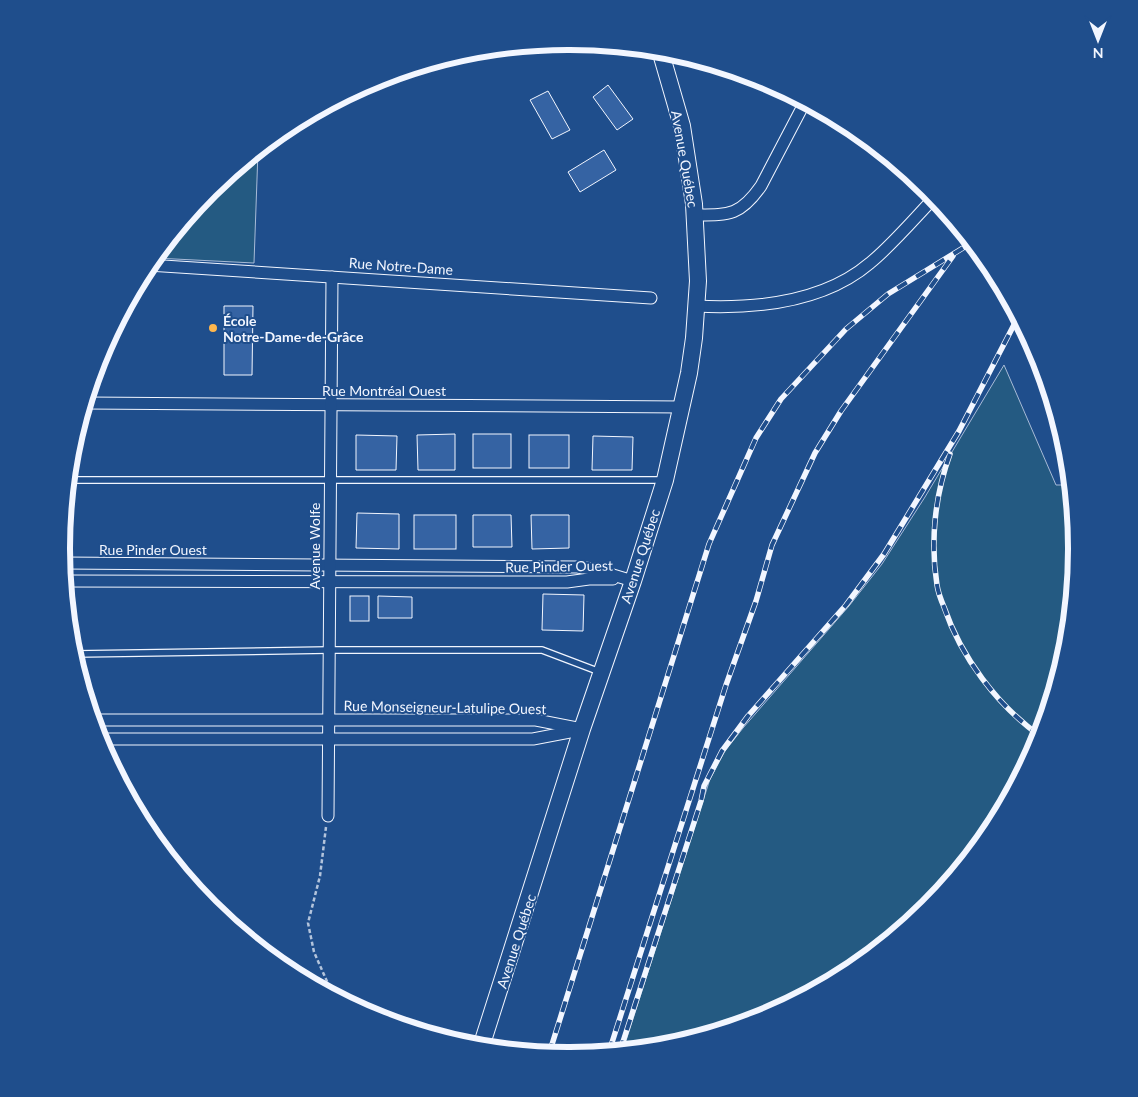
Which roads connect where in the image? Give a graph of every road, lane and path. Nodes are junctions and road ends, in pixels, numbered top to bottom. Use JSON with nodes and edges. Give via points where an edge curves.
{"nodes":[{"id":1,"x":663,"y":59,"type":"edge"},
{"id":2,"x":802,"y":108,"type":"edge"},
{"id":3,"x":928,"y":204,"type":"edge"},
{"id":4,"x":695,"y":215,"type":"junction"},
{"id":5,"x":159,"y":266,"type":"edge"},
{"id":6,"x":332,"y":277,"type":"junction"},
{"id":7,"x":651,"y":298,"type":"dead end"},
{"id":8,"x":696,"y":306,"type":"junction"},
{"id":9,"x":92,"y":402,"type":"edge"},
{"id":10,"x":330,"y":404,"type":"junction"},
{"id":11,"x":682,"y":407,"type":"junction"},
{"id":12,"x":330,"y":479,"type":"junction"},
{"id":13,"x":75,"y":480,"type":"edge"},
{"id":14,"x":665,"y":480,"type":"junction"},
{"id":15,"x":71,"y":563,"type":"edge"},
{"id":16,"x":329,"y":565,"type":"junction"},
{"id":17,"x":329,"y":580,"type":"junction"},
{"id":18,"x":72,"y":581,"type":"edge"},
{"id":19,"x":632,"y":581,"type":"junction"},
{"id":20,"x":329,"y":650,"type":"junction"},
{"id":21,"x":82,"y":654,"type":"edge"},
{"id":22,"x":602,"y":672,"type":"junction"},
{"id":23,"x":101,"y":720,"type":"edge"},
{"id":24,"x":329,"y":721,"type":"junction"},
{"id":25,"x":582,"y":729,"type":"junction"},
{"id":26,"x":108,"y":738,"type":"edge"},
{"id":27,"x":329,"y":738,"type":"junction"},
{"id":28,"x":328,"y":816,"type":"joint"},
{"id":29,"x":328,"y":985,"type":"edge"},
{"id":30,"x":483,"y":1039,"type":"edge"}],
"edges":[{"from":1,"to":4,"type":"main road","name":"Avenue Québec","via":[[682,126]]},
{"from":2,"to":4,"type":"street","via":[[753,198],[726,215]]},
{"from":3,"to":8,"type":"street","via":[[870,263],[820,292],[761,304]]},
{"from":4,"to":8,"type":"main road","name":"Avenue Québec"},
{"from":5,"to":6,"type":"street","name":"Rue Notre-Dame"},
{"from":6,"to":7,"type":"street","name":"Rue Notre-Dame"},
{"from":6,"to":10,"type":"street","name":"Avenue Wolfe"},
{"from":8,"to":11,"type":"main road","name":"Avenue Québec"},
{"from":9,"to":10,"type":"street","name":"Rue Montréal Ouest"},
{"from":10,"to":11,"type":"street","name":"Rue Montréal Ouest"},
{"from":10,"to":12,"type":"street","name":"Avenue Wolfe"},
{"from":11,"to":14,"type":"main road","name":"Avenue Québec"},
{"from":12,"to":13,"type":"lane"},
{"from":12,"to":14,"type":"lane"},
{"from":12,"to":16,"type":"street","name":"Avenue Wolfe"},
{"from":14,"to":19,"type":"main road","name":"Avenue Québec"},
{"from":15,"to":16,"type":"street","name":"Rue Pinder Ouest"},
{"from":16,"to":17,"type":"street","name":"Avenue Wolfe"},
{"from":16,"to":19,"type":"street","name":"Rue Pinder Ouest","via":[[577,567]]},
{"from":17,"to":18,"type":"street","name":"Rue Pinder Ouest"},
{"from":17,"to":19,"type":"street","name":"Rue Pinder Ouest"},
{"from":17,"to":20,"type":"street","name":"Avenue Wolfe"},
{"from":19,"to":22,"type":"main road","name":"Avenue Québec"},
{"from":20,"to":21,"type":"lane"},
{"from":20,"to":22,"type":"lane","via":[[542,650]]},
{"from":20,"to":24,"type":"street","name":"Avenue Wolfe"},
{"from":22,"to":25,"type":"main road","name":"Avenue Québec"},
{"from":23,"to":24,"type":"street","name":"Rue Monseigneur-Latulipe Ouest"},
{"from":24,"to":25,"type":"street","name":"Rue Monseigneur-Latulipe Ouest","via":[[536,720]]},
{"from":24,"to":27,"type":"street","name":"Avenue Wolfe"},
{"from":25,"to":27,"type":"street","name":"Rue Monseigneur-Latulipe Ouest","via":[[533,738]]},
{"from":25,"to":30,"type":"main road","name":"Avenue Québec"},
{"from":26,"to":27,"type":"street","name":"Rue Monseigneur-Latulipe Ouest"},
{"from":27,"to":28,"type":"street","name":"Avenue Wolfe"},
{"from":28,"to":29,"type":"path","via":[[320,876],[308,922],[314,952]]}]}
